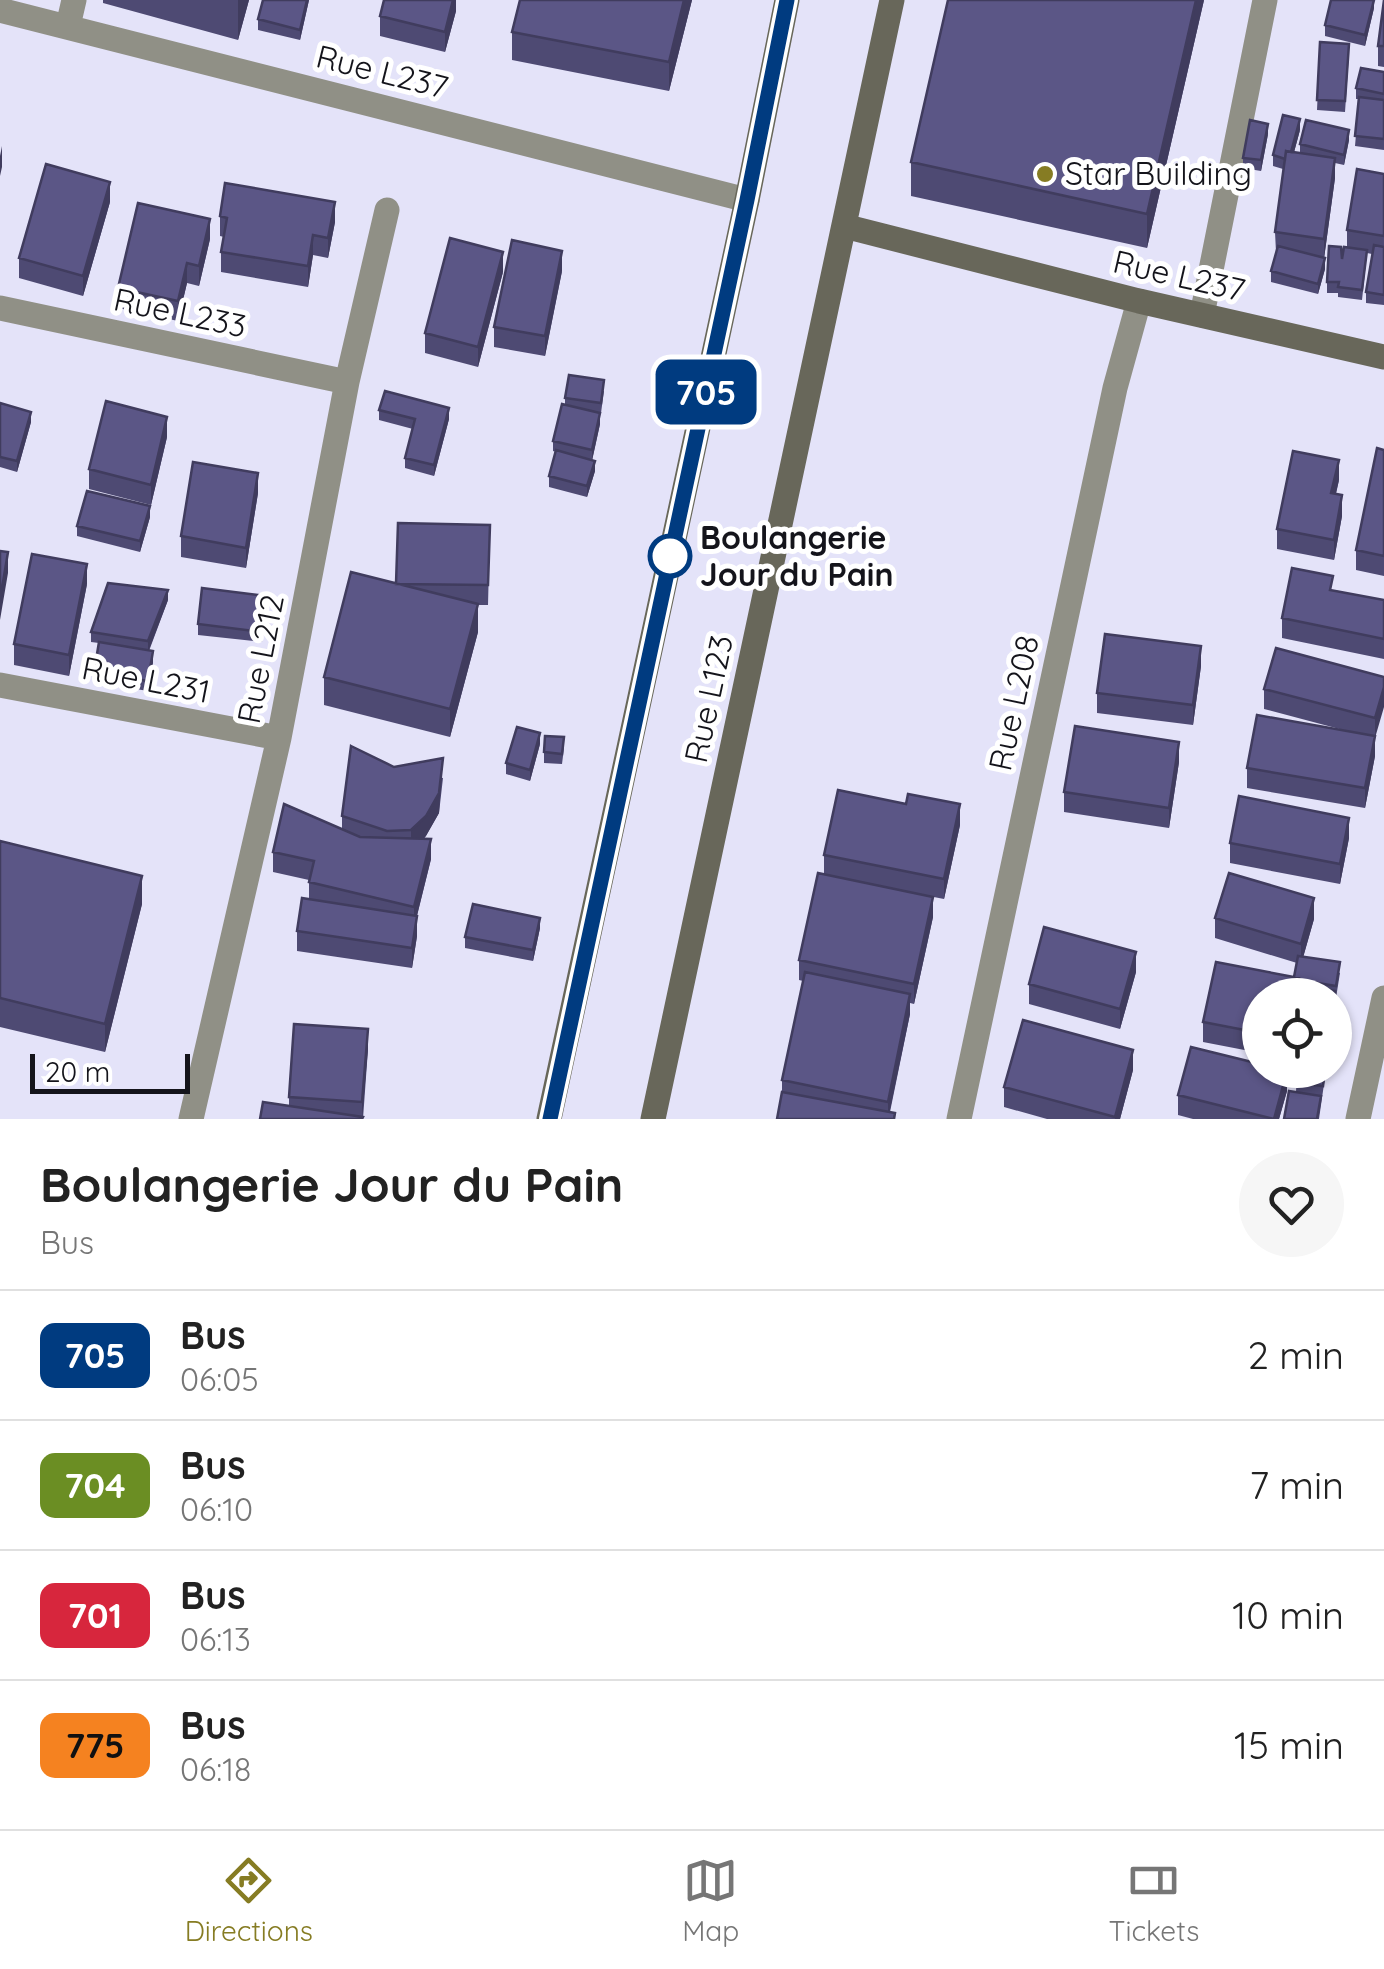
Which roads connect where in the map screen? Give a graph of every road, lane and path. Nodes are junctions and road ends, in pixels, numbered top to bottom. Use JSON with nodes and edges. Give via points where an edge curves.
{"nodes":[{"id":1,"x":74,"y":0,"type":"edge"},
{"id":2,"x":787,"y":0,"type":"edge"},
{"id":3,"x":892,"y":0,"type":"edge"},
{"id":4,"x":1265,"y":0,"type":"edge"},
{"id":5,"x":0,"y":10,"type":"edge"},
{"id":6,"x":68,"y":26,"type":"junction"},
{"id":7,"x":747,"y":200,"type":"junction"},
{"id":8,"x":387,"y":210,"type":"dead end"},
{"id":9,"x":844,"y":226,"type":"junction"},
{"id":10,"x":1140,"y":302,"type":"junction"},
{"id":11,"x":0,"y":308,"type":"edge"},
{"id":12,"x":1202,"y":315,"type":"junction"},
{"id":13,"x":1384,"y":357,"type":"edge"},
{"id":14,"x":347,"y":382,"type":"junction"},
{"id":15,"x":0,"y":685,"type":"edge"},
{"id":16,"x":279,"y":738,"type":"junction"},
{"id":17,"x":1384,"y":998,"type":"edge"},
{"id":18,"x":191,"y":1119,"type":"edge"},
{"id":19,"x":550,"y":1119,"type":"edge"},
{"id":20,"x":653,"y":1119,"type":"edge"},
{"id":21,"x":959,"y":1119,"type":"edge"},
{"id":22,"x":1358,"y":1119,"type":"edge"}],
"edges":[{"from":1,"to":6,"type":"street"},
{"from":2,"to":7,"type":"main road","name":"Rue L123"},
{"from":3,"to":9,"type":"main road","name":"Rue L123"},
{"from":4,"to":12,"type":"street"},
{"from":5,"to":6,"type":"street","name":"Rue L237"},
{"from":6,"to":7,"type":"street","name":"Rue L237"},
{"from":7,"to":19,"type":"main road","name":"Rue L123"},
{"from":8,"to":14,"type":"street","name":"Rue L212"},
{"from":9,"to":10,"type":"main road","name":"Rue L237"},
{"from":9,"to":20,"type":"main road","name":"Rue L123"},
{"from":10,"to":12,"type":"main road","name":"Rue L237"},
{"from":10,"to":21,"type":"street","name":"Rue L208","via":[[1115,388]]},
{"from":11,"to":14,"type":"street","name":"Rue L233"},
{"from":12,"to":13,"type":"main road","name":"Rue L237"},
{"from":14,"to":16,"type":"street","name":"Rue L212"},
{"from":15,"to":16,"type":"street","name":"Rue L231"},
{"from":16,"to":18,"type":"street","name":"Rue L212"},
{"from":17,"to":22,"type":"street"}]}
